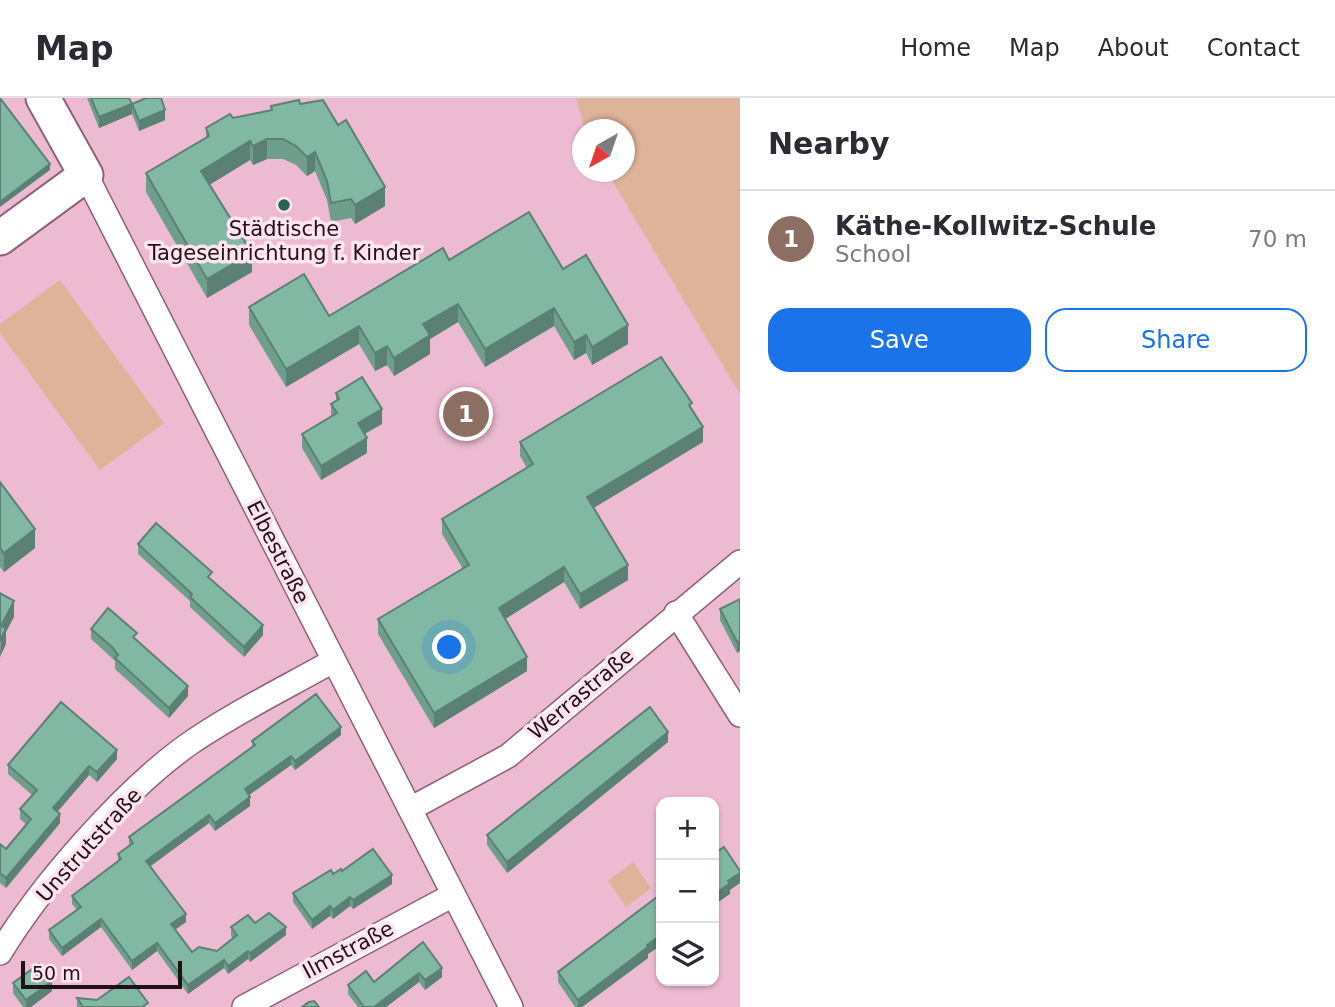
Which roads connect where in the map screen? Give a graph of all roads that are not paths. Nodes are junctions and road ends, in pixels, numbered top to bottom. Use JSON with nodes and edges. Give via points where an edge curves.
{"nodes":[{"id":1,"x":43,"y":98,"type":"edge"},
{"id":2,"x":86,"y":175,"type":"junction"},
{"id":3,"x":0,"y":238,"type":"edge"},
{"id":4,"x":740,"y":562,"type":"edge"},
{"id":5,"x":677,"y":613,"type":"junction"},
{"id":6,"x":333,"y":661,"type":"junction"},
{"id":7,"x":740,"y":715,"type":"edge"},
{"id":8,"x":410,"y":809,"type":"junction"},
{"id":9,"x":453,"y":895,"type":"junction"},
{"id":10,"x":0,"y":953,"type":"edge"},
{"id":11,"x":244,"y":1007,"type":"edge"},
{"id":12,"x":511,"y":1007,"type":"edge"}],
"edges":[{"from":1,"to":2,"type":"main road","name":"Elbestraße"},
{"from":2,"to":3,"type":"main road"},
{"from":2,"to":6,"type":"street","name":"Elbestraße"},
{"from":4,"to":5,"type":"street","name":"Werrastraße"},
{"from":5,"to":7,"type":"street"},
{"from":5,"to":8,"type":"street","name":"Werrastraße","via":[[508,756]]},
{"from":6,"to":8,"type":"street","name":"Elbestraße"},
{"from":6,"to":10,"type":"street","name":"Unstrutstraße","via":[[189,745],[116,808],[60,871]]},
{"from":8,"to":9,"type":"street","name":"Elbestraße"},
{"from":9,"to":11,"type":"street","name":"Ilmstraße"},
{"from":9,"to":12,"type":"street","name":"Elbestraße"}]}
